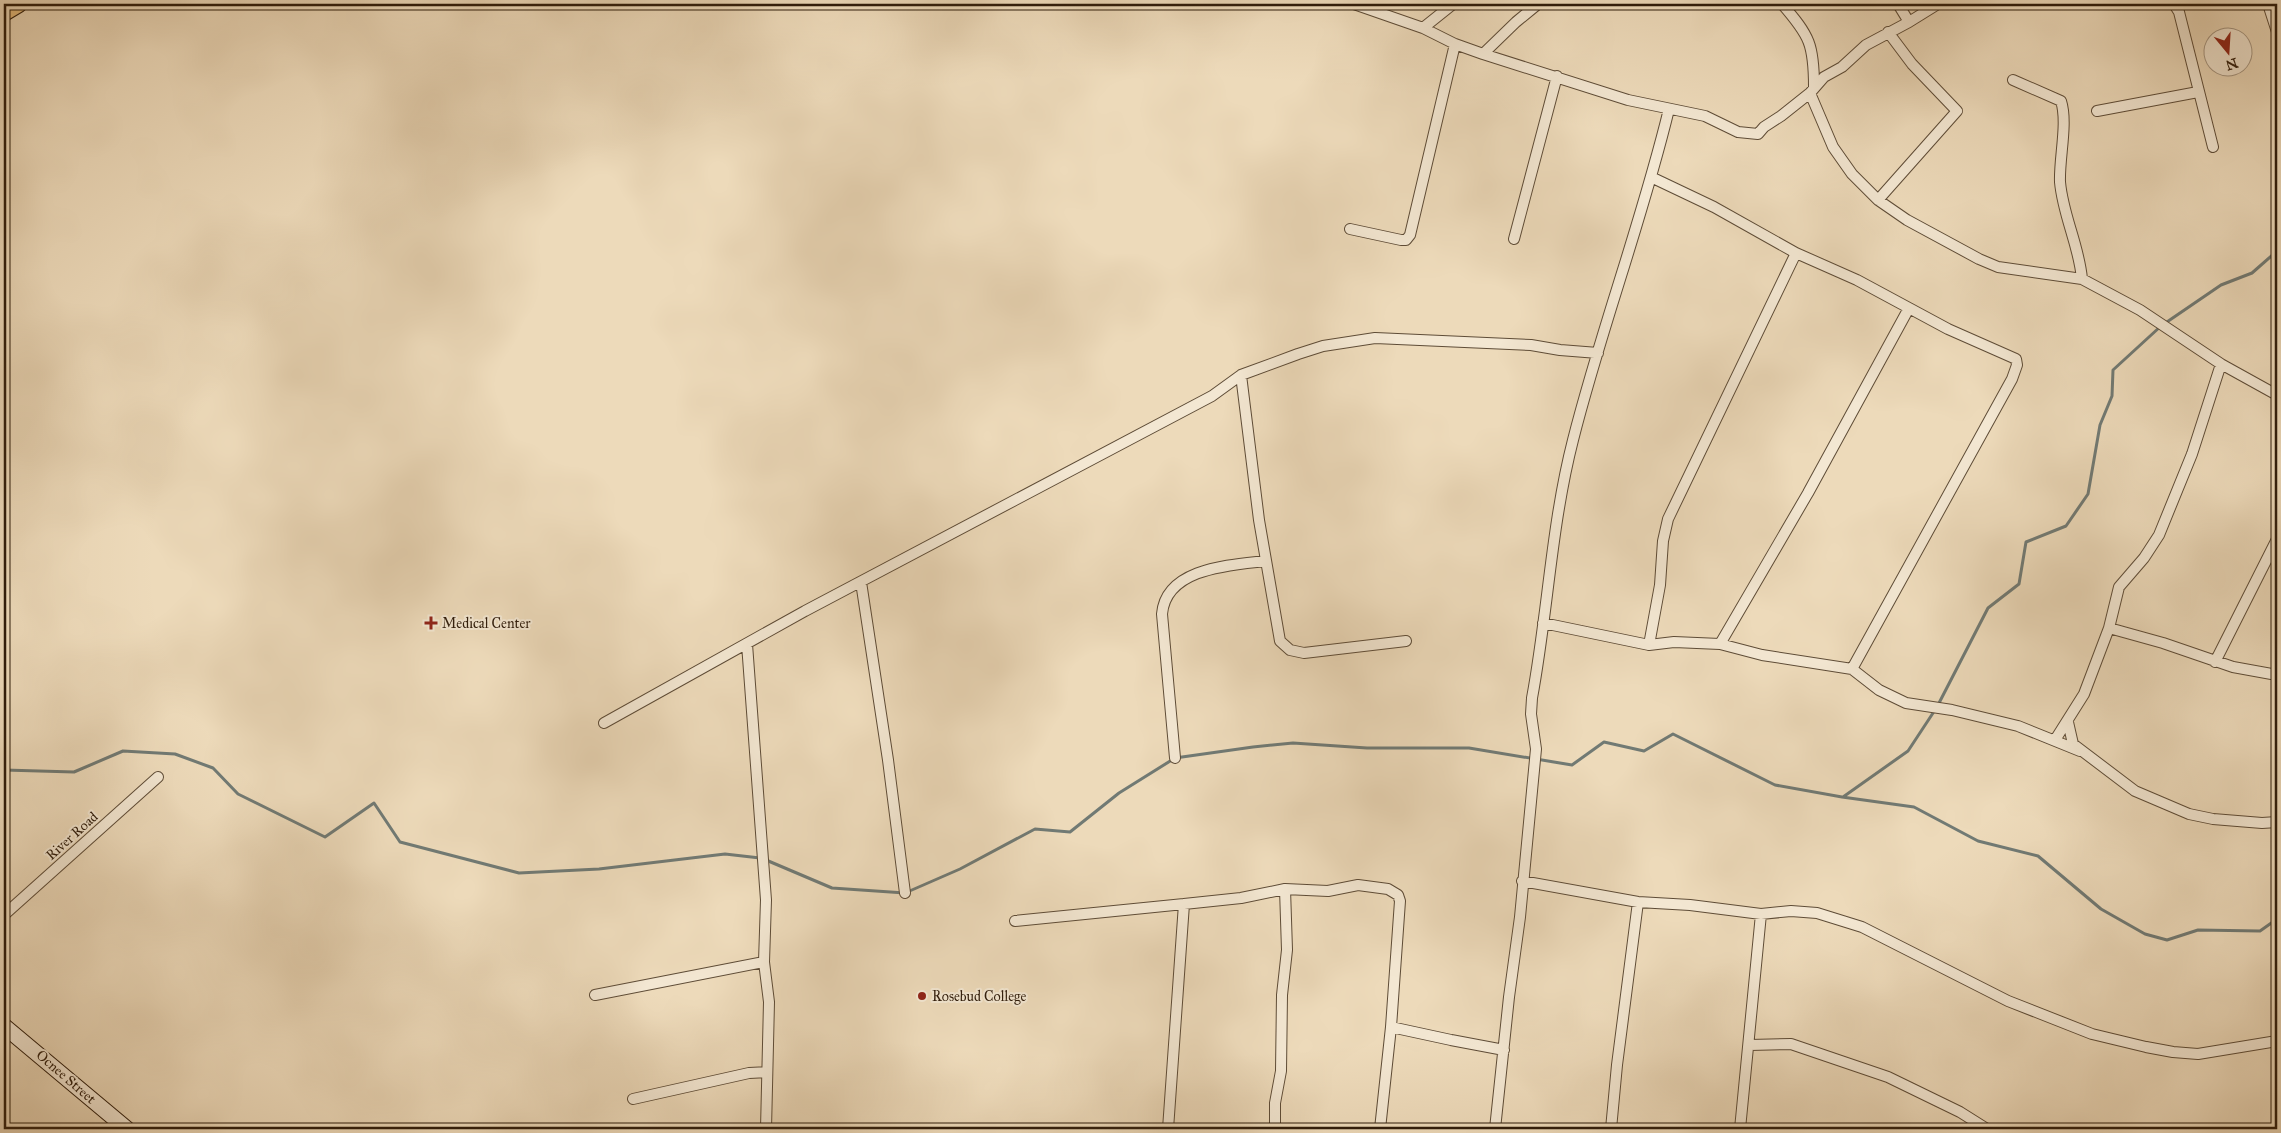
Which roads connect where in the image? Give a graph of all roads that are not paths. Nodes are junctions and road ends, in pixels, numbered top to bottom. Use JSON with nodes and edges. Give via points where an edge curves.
{"nodes":[{"id":1,"x":19,"y":4,"type":"edge"},
{"id":2,"x":1354,"y":4,"type":"edge"},
{"id":3,"x":1453,"y":4,"type":"edge"},
{"id":4,"x":1538,"y":4,"type":"edge"},
{"id":5,"x":1782,"y":4,"type":"edge"},
{"id":6,"x":1898,"y":4,"type":"edge"},
{"id":7,"x":1938,"y":4,"type":"edge"},
{"id":8,"x":2174,"y":4,"type":"edge"},
{"id":9,"x":2268,"y":4,"type":"edge"},
{"id":10,"x":1365,"y":5,"type":"edge"},
{"id":11,"x":4,"y":13,"type":"edge"},
{"id":12,"x":1909,"y":22,"type":"junction"},
{"id":13,"x":1423,"y":28,"type":"junction"},
{"id":14,"x":1888,"y":32,"type":"junction"},
{"id":15,"x":2277,"y":32,"type":"edge"},
{"id":16,"x":1455,"y":44,"type":"junction"},
{"id":17,"x":1483,"y":54,"type":"junction"},
{"id":18,"x":1557,"y":76,"type":"junction"},
{"id":19,"x":2013,"y":80,"type":"dead end"},
{"id":20,"x":1812,"y":90,"type":"junction"},
{"id":21,"x":2198,"y":92,"type":"junction"},
{"id":22,"x":1669,"y":110,"type":"junction"},
{"id":23,"x":2097,"y":111,"type":"dead end"},
{"id":24,"x":2213,"y":147,"type":"dead end"},
{"id":25,"x":1653,"y":178,"type":"junction"},
{"id":26,"x":1878,"y":200,"type":"junction"},
{"id":27,"x":1350,"y":229,"type":"dead end"},
{"id":28,"x":1514,"y":238,"type":"dead end"},
{"id":29,"x":1796,"y":253,"type":"junction"},
{"id":30,"x":2082,"y":279,"type":"junction"},
{"id":31,"x":1909,"y":308,"type":"junction"},
{"id":32,"x":1598,"y":353,"type":"junction"},
{"id":33,"x":2221,"y":364,"type":"junction"},
{"id":34,"x":1240,"y":376,"type":"junction"},
{"id":35,"x":2277,"y":395,"type":"edge"},
{"id":36,"x":2277,"y":539,"type":"edge"},
{"id":37,"x":2274,"y":555,"type":"edge"},
{"id":38,"x":1265,"y":560,"type":"junction"},
{"id":39,"x":861,"y":582,"type":"junction"},
{"id":40,"x":1543,"y":623,"type":"junction"},
{"id":41,"x":2109,"y":628,"type":"junction"},
{"id":42,"x":1406,"y":641,"type":"dead end"},
{"id":43,"x":747,"y":644,"type":"junction"},
{"id":44,"x":1649,"y":644,"type":"junction"},
{"id":45,"x":1720,"y":644,"type":"junction"},
{"id":46,"x":2217,"y":662,"type":"junction"},
{"id":47,"x":1852,"y":669,"type":"junction"},
{"id":48,"x":2277,"y":675,"type":"edge"},
{"id":49,"x":2068,"y":722,"type":"junction"},
{"id":50,"x":604,"y":723,"type":"dead end"},
{"id":51,"x":2055,"y":740,"type":"junction"},
{"id":52,"x":2080,"y":751,"type":"junction"},
{"id":53,"x":1175,"y":758,"type":"dead end"},
{"id":54,"x":158,"y":778,"type":"dead end"},
{"id":55,"x":2277,"y":822,"type":"edge"},
{"id":56,"x":1522,"y":881,"type":"junction"},
{"id":57,"x":1285,"y":889,"type":"junction"},
{"id":58,"x":905,"y":893,"type":"dead end"},
{"id":59,"x":1638,"y":902,"type":"junction"},
{"id":60,"x":1184,"y":904,"type":"junction"},
{"id":61,"x":1761,"y":914,"type":"junction"},
{"id":62,"x":4,"y":915,"type":"edge"},
{"id":63,"x":1015,"y":921,"type":"dead end"},
{"id":64,"x":764,"y":962,"type":"junction"},
{"id":65,"x":595,"y":995,"type":"dead end"},
{"id":66,"x":4,"y":1026,"type":"edge"},
{"id":67,"x":1391,"y":1027,"type":"junction"},
{"id":68,"x":2277,"y":1041,"type":"edge"},
{"id":69,"x":1750,"y":1045,"type":"junction"},
{"id":70,"x":1504,"y":1050,"type":"junction"},
{"id":71,"x":767,"y":1072,"type":"junction"},
{"id":72,"x":633,"y":1099,"type":"dead end"},
{"id":73,"x":127,"y":1129,"type":"edge"},
{"id":74,"x":766,"y":1129,"type":"edge"},
{"id":75,"x":1168,"y":1129,"type":"edge"},
{"id":76,"x":1275,"y":1129,"type":"edge"},
{"id":77,"x":1380,"y":1129,"type":"edge"},
{"id":78,"x":1496,"y":1129,"type":"edge"},
{"id":79,"x":1612,"y":1129,"type":"edge"},
{"id":80,"x":1740,"y":1129,"type":"edge"},
{"id":81,"x":1986,"y":1129,"type":"edge"}],
"edges":[{"from":1,"to":11,"type":"main road"},
{"from":2,"to":10,"type":"street"},
{"from":3,"to":13,"type":"street"},
{"from":4,"to":17,"type":"street"},
{"from":5,"to":20,"type":"street","via":[[1806,34],[1812,49]]},
{"from":6,"to":12,"type":"street"},
{"from":7,"to":12,"type":"street"},
{"from":8,"to":21,"type":"street","via":[[2179,12]]},
{"from":9,"to":15,"type":"street"},
{"from":10,"to":13,"type":"street"},
{"from":12,"to":14,"type":"street"},
{"from":13,"to":16,"type":"street"},
{"from":14,"to":20,"type":"street","via":[[1866,45],[1842,68],[1824,77]]},
{"from":14,"to":26,"type":"street","via":[[1912,64],[1957,111]]},
{"from":16,"to":17,"type":"street"},
{"from":16,"to":27,"type":"street","via":[[1410,236],[1400,240]]},
{"from":17,"to":18,"type":"street"},
{"from":18,"to":22,"type":"street"},
{"from":18,"to":28,"type":"street"},
{"from":19,"to":30,"type":"street","via":[[2062,101],[2060,182],[2079,254]]},
{"from":20,"to":22,"type":"street","via":[[1758,134],[1752,135],[1705,116]]},
{"from":20,"to":26,"type":"street","via":[[1834,147],[1852,174]]},
{"from":21,"to":23,"type":"street"},
{"from":21,"to":24,"type":"street"},
{"from":22,"to":25,"type":"street"},
{"from":25,"to":29,"type":"street","via":[[1714,207]]},
{"from":25,"to":32,"type":"street"},
{"from":26,"to":30,"type":"street","via":[[1907,220],[1998,267]]},
{"from":29,"to":31,"type":"street"},
{"from":29,"to":44,"type":"street","via":[[1668,519]]},
{"from":30,"to":33,"type":"street","via":[[2156,320]]},
{"from":31,"to":45,"type":"street","via":[[1808,493]]},
{"from":31,"to":47,"type":"street","via":[[2016,359],[2017,365]]},
{"from":32,"to":34,"type":"street","via":[[1530,344],[1375,338],[1323,346]]},
{"from":32,"to":40,"type":"street","via":[[1573,442],[1556,522]]},
{"from":33,"to":35,"type":"street"},
{"from":33,"to":41,"type":"street","via":[[2192,454],[2159,535],[2119,587]]},
{"from":34,"to":38,"type":"street"},
{"from":34,"to":39,"type":"street","via":[[1212,396]]},
{"from":36,"to":37,"type":"street"},
{"from":37,"to":46,"type":"street"},
{"from":38,"to":42,"type":"street","via":[[1277,634],[1284,647],[1304,653]]},
{"from":38,"to":53,"type":"street","via":[[1195,574],[1176,585],[1164,598],[1162,614]]},
{"from":39,"to":43,"type":"street"},
{"from":39,"to":58,"type":"street"},
{"from":40,"to":44,"type":"street"},
{"from":40,"to":56,"type":"street","via":[[1532,698],[1536,749]]},
{"from":41,"to":46,"type":"street"},
{"from":41,"to":49,"type":"street","via":[[2084,694]]},
{"from":43,"to":50,"type":"street"},
{"from":43,"to":64,"type":"street","via":[[766,900]]},
{"from":44,"to":45,"type":"street"},
{"from":45,"to":47,"type":"street","via":[[1762,655]]},
{"from":46,"to":48,"type":"street"},
{"from":47,"to":51,"type":"street","via":[[1878,690],[1906,704],[1952,710],[2018,726]]},
{"from":49,"to":51,"type":"street"},
{"from":49,"to":52,"type":"street","via":[[2072,744]]},
{"from":51,"to":52,"type":"street"},
{"from":52,"to":55,"type":"street","via":[[2135,792],[2189,814],[2213,819]]},
{"from":54,"to":62,"type":"street","name":"River Road"},
{"from":56,"to":59,"type":"street"},
{"from":56,"to":70,"type":"street"},
{"from":57,"to":60,"type":"street"},
{"from":57,"to":67,"type":"street","via":[[1328,891],[1372,886],[1388,889],[1398,896],[1400,909]]},
{"from":57,"to":76,"type":"street","via":[[1287,950]]},
{"from":59,"to":61,"type":"street"},
{"from":59,"to":79,"type":"street"},
{"from":60,"to":63,"type":"street"},
{"from":60,"to":75,"type":"street"},
{"from":61,"to":68,"type":"street","via":[[1817,913],[1862,927],[2008,1001],[2092,1034],[2146,1047],[2198,1054]]},
{"from":61,"to":69,"type":"street"},
{"from":64,"to":65,"type":"street"},
{"from":64,"to":71,"type":"street","via":[[769,1002]]},
{"from":66,"to":73,"type":"street","name":"Ocnee Street"},
{"from":67,"to":70,"type":"street"},
{"from":67,"to":77,"type":"street"},
{"from":69,"to":80,"type":"street"},
{"from":69,"to":81,"type":"street","via":[[1791,1044],[1888,1077],[1960,1112]]},
{"from":70,"to":78,"type":"street"},
{"from":71,"to":72,"type":"street","via":[[749,1073]]},
{"from":71,"to":74,"type":"street"}]}
